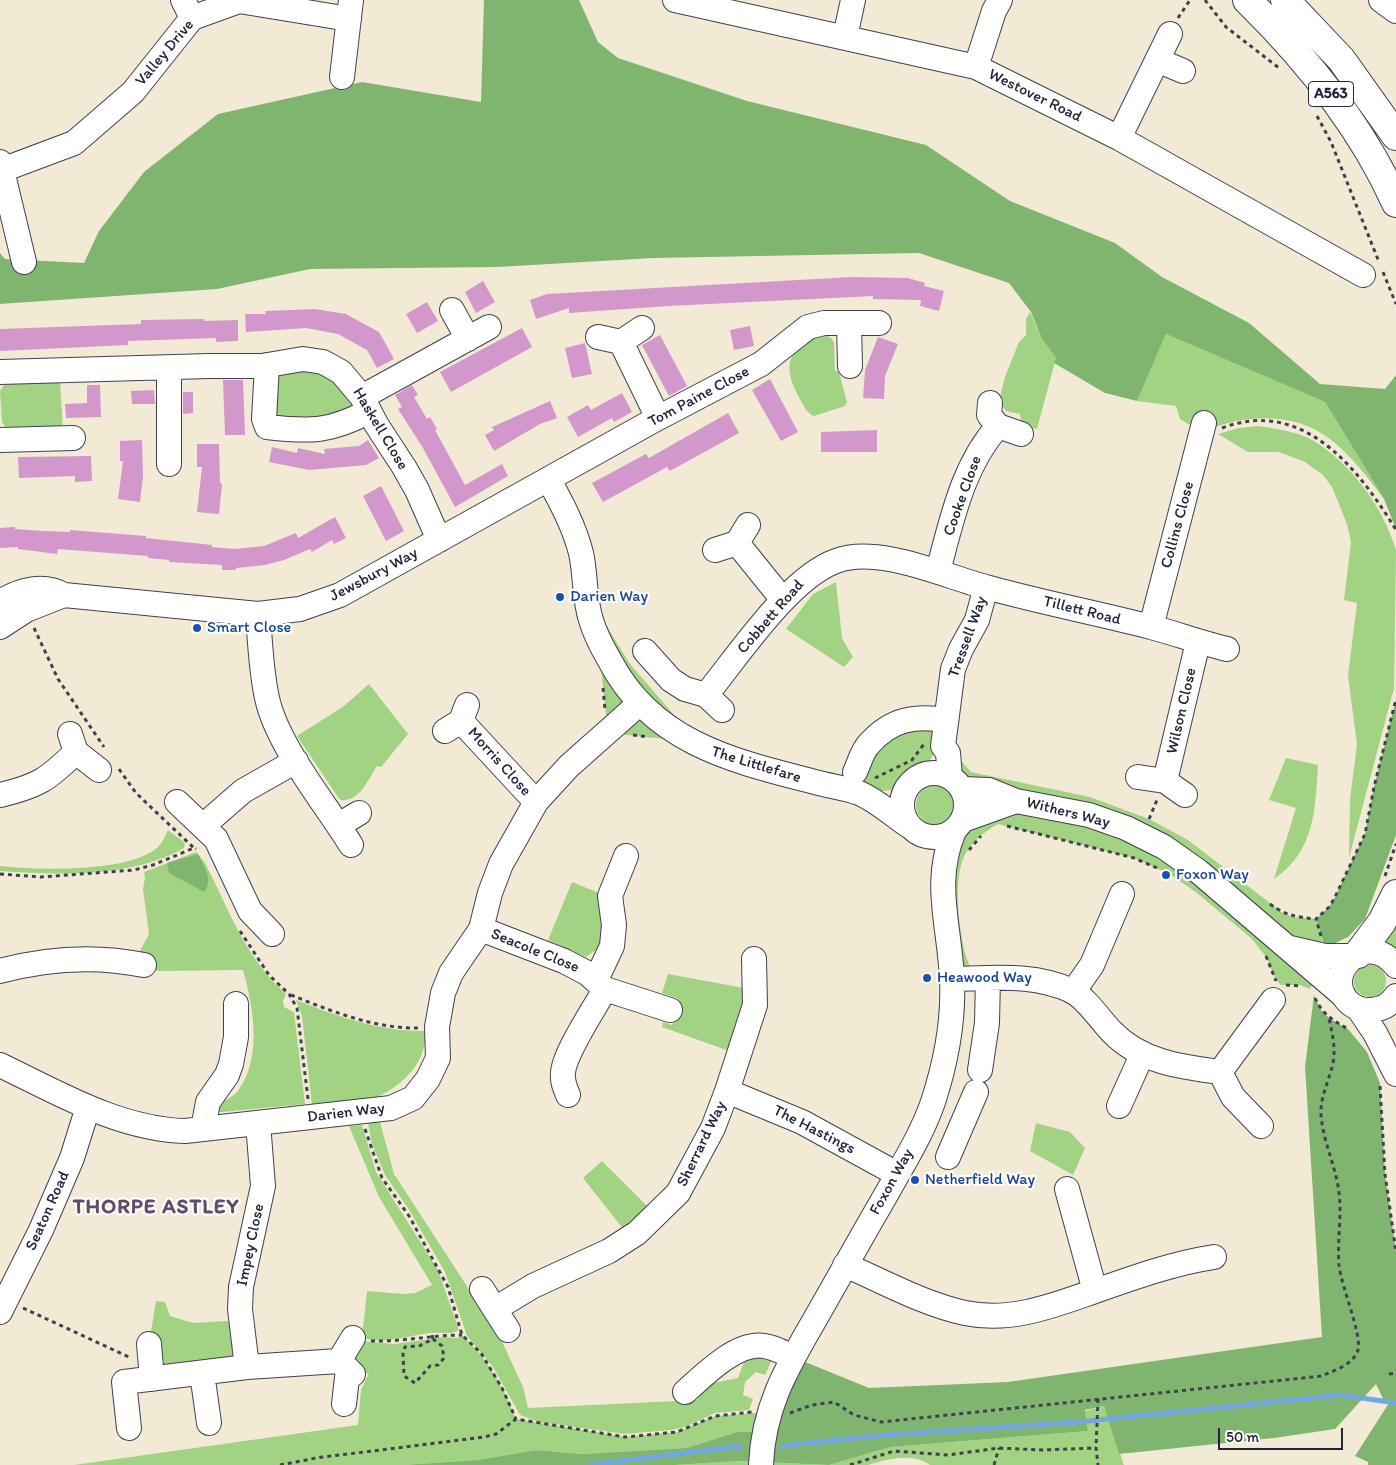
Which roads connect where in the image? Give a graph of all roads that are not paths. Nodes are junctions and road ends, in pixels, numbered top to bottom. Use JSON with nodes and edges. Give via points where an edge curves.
{"nodes":[{"id":1,"x":675,"y":0,"type":"edge"},
{"id":2,"x":853,"y":0,"type":"edge"},
{"id":3,"x":1000,"y":0,"type":"edge"},
{"id":4,"x":1247,"y":0,"type":"edge"},
{"id":5,"x":1285,"y":0,"type":"edge"},
{"id":6,"x":1381,"y":0,"type":"edge"},
{"id":7,"x":187,"y":9,"type":"edge"},
{"id":8,"x":350,"y":9,"type":"edge"},
{"id":9,"x":1396,"y":11,"type":"edge"},
{"id":10,"x":1170,"y":34,"type":"dead end"},
{"id":11,"x":846,"y":37,"type":"junction"},
{"id":12,"x":1157,"y":60,"type":"junction"},
{"id":13,"x":976,"y":67,"type":"junction"},
{"id":14,"x":1183,"y":71,"type":"dead end"},
{"id":15,"x":342,"y":77,"type":"dead end"},
{"id":16,"x":1396,"y":136,"type":"edge"},
{"id":17,"x":1119,"y":138,"type":"junction"},
{"id":18,"x":1,"y":166,"type":"edge"},
{"id":19,"x":1396,"y":203,"type":"edge"},
{"id":20,"x":24,"y":262,"type":"dead end"},
{"id":21,"x":1363,"y":275,"type":"dead end"},
{"id":22,"x":452,"y":310,"type":"dead end"},
{"id":23,"x":849,"y":323,"type":"junction"},
{"id":24,"x":879,"y":323,"type":"dead end"},
{"id":25,"x":489,"y":327,"type":"dead end"},
{"id":26,"x":642,"y":328,"type":"dead end"},
{"id":27,"x":468,"y":339,"type":"junction"},
{"id":28,"x":266,"y":365,"type":"junction"},
{"id":29,"x":850,"y":366,"type":"dead end"},
{"id":30,"x":169,"y":368,"type":"junction"},
{"id":31,"x":0,"y":372,"type":"edge"},
{"id":32,"x":990,"y":403,"type":"dead end"},
{"id":33,"x":366,"y":404,"type":"junction"},
{"id":34,"x":658,"y":418,"type":"junction"},
{"id":35,"x":998,"y":426,"type":"junction"},
{"id":36,"x":1202,"y":428,"type":"road end"},
{"id":37,"x":1021,"y":434,"type":"dead end"},
{"id":38,"x":72,"y":438,"type":"dead end"},
{"id":39,"x":0,"y":440,"type":"edge"},
{"id":40,"x":168,"y":468,"type":"dead end"},
{"id":41,"x":549,"y":480,"type":"junction"},
{"id":42,"x":439,"y":540,"type":"junction"},
{"id":43,"x":715,"y":550,"type":"dead end"},
{"id":44,"x":938,"y":572,"type":"junction"},
{"id":45,"x":986,"y":587,"type":"junction"},
{"id":46,"x":64,"y":595,"type":"junction"},
{"id":47,"x":783,"y":600,"type":"junction"},
{"id":48,"x":0,"y":602,"type":"edge"},
{"id":49,"x":258,"y":614,"type":"junction"},
{"id":50,"x":0,"y":627,"type":"edge"},
{"id":51,"x":1151,"y":628,"type":"junction"},
{"id":52,"x":1198,"y":642,"type":"junction"},
{"id":53,"x":1227,"y":649,"type":"dead end"},
{"id":54,"x":645,"y":651,"type":"dead end"},
{"id":55,"x":640,"y":702,"type":"junction"},
{"id":56,"x":458,"y":719,"type":"dead end"},
{"id":57,"x":942,"y":719,"type":"junction"},
{"id":58,"x":943,"y":746,"type":"junction"},
{"id":59,"x":296,"y":761,"type":"junction"},
{"id":60,"x":108,"y":763,"type":"road end"},
{"id":61,"x":1138,"y":777,"type":"dead end"},
{"id":62,"x":862,"y":781,"type":"junction"},
{"id":63,"x":1165,"y":781,"type":"junction"},
{"id":64,"x":913,"y":782,"type":"junction"},
{"id":65,"x":956,"y":783,"type":"junction"},
{"id":66,"x":0,"y":795,"type":"edge"},
{"id":67,"x":1184,"y":795,"type":"dead end"},
{"id":68,"x":1016,"y":801,"type":"junction"},
{"id":69,"x":177,"y":802,"type":"dead end"},
{"id":70,"x":536,"y":802,"type":"junction"},
{"id":71,"x":958,"y":825,"type":"junction"},
{"id":72,"x":350,"y":828,"type":"dead end"},
{"id":73,"x":915,"y":831,"type":"junction"},
{"id":74,"x":206,"y":839,"type":"junction"},
{"id":75,"x":626,"y":856,"type":"dead end"},
{"id":76,"x":942,"y":881,"type":"junction"},
{"id":77,"x":1122,"y":894,"type":"dead end"},
{"id":78,"x":1396,"y":894,"type":"edge"},
{"id":79,"x":481,"y":929,"type":"junction"},
{"id":80,"x":272,"y":934,"type":"dead end"},
{"id":81,"x":1290,"y":948,"type":"junction"},
{"id":82,"x":1356,"y":955,"type":"junction"},
{"id":83,"x":754,"y":959,"type":"dead end"},
{"id":84,"x":147,"y":962,"type":"dead end"},
{"id":85,"x":1396,"y":966,"type":"edge"},
{"id":86,"x":0,"y":971,"type":"edge"},
{"id":87,"x":988,"y":978,"type":"junction"},
{"id":88,"x":952,"y":979,"type":"junction"},
{"id":89,"x":600,"y":984,"type":"junction"},
{"id":90,"x":1073,"y":992,"type":"junction"},
{"id":91,"x":1396,"y":996,"type":"edge"},
{"id":92,"x":1273,"y":1000,"type":"dead end"},
{"id":93,"x":1351,"y":1002,"type":"junction"},
{"id":94,"x":236,"y":1004,"type":"dead end"},
{"id":95,"x":670,"y":1010,"type":"dead end"},
{"id":96,"x":1142,"y":1055,"type":"junction"},
{"id":97,"x":0,"y":1065,"type":"edge"},
{"id":98,"x":1220,"y":1072,"type":"junction"},
{"id":99,"x":1388,"y":1079,"type":"edge"},
{"id":100,"x":727,"y":1091,"type":"junction"},
{"id":101,"x":568,"y":1095,"type":"dead end"},
{"id":102,"x":88,"y":1106,"type":"junction"},
{"id":103,"x":1112,"y":1110,"type":"dead end"},
{"id":104,"x":258,"y":1123,"type":"junction"},
{"id":105,"x":1262,"y":1126,"type":"dead end"},
{"id":106,"x":203,"y":1129,"type":"junction"},
{"id":107,"x":920,"y":1132,"type":"junction"},
{"id":108,"x":898,"y":1174,"type":"junction"},
{"id":109,"x":1067,"y":1189,"type":"dead end"},
{"id":110,"x":1214,"y":1257,"type":"dead end"},
{"id":111,"x":845,"y":1266,"type":"junction"},
{"id":112,"x":482,"y":1289,"type":"dead end"},
{"id":113,"x":1095,"y":1291,"type":"junction"},
{"id":114,"x":3,"y":1306,"type":"edge"},
{"id":115,"x":495,"y":1309,"type":"junction"},
{"id":116,"x":508,"y":1330,"type":"dead end"},
{"id":117,"x":353,"y":1338,"type":"road end"},
{"id":118,"x":149,"y":1344,"type":"dead end"},
{"id":119,"x":793,"y":1357,"type":"junction"},
{"id":120,"x":247,"y":1367,"type":"junction"},
{"id":121,"x":347,"y":1368,"type":"junction"},
{"id":122,"x":151,"y":1373,"type":"junction"},
{"id":123,"x":202,"y":1373,"type":"junction"},
{"id":124,"x":684,"y":1392,"type":"dead end"},
{"id":125,"x":344,"y":1404,"type":"dead end"},
{"id":126,"x":209,"y":1423,"type":"dead end"},
{"id":127,"x":129,"y":1428,"type":"dead end"},
{"id":128,"x":761,"y":1465,"type":"edge"}],
"edges":[{"from":1,"to":11,"type":"street","name":"Westover Road"},
{"from":2,"to":11,"type":"street"},
{"from":3,"to":13,"type":"street"},
{"from":4,"to":19,"type":"highway","number":"A563","via":[[1295,49],[1340,105]]},
{"from":5,"to":16,"type":"highway","number":"A563","via":[[1341,60]]},
{"from":6,"to":9,"type":"street"},
{"from":7,"to":8,"type":"street","name":"Valley Drive","via":[[239,1]]},
{"from":7,"to":18,"type":"street","name":"Valley Drive","via":[[133,92],[74,143]]},
{"from":8,"to":15,"type":"street"},
{"from":10,"to":12,"type":"street"},
{"from":11,"to":13,"type":"street","name":"Westover Road"},
{"from":12,"to":14,"type":"street"},
{"from":12,"to":17,"type":"street"},
{"from":13,"to":17,"type":"street","name":"Westover Road"},
{"from":17,"to":21,"type":"street","name":"Westover Road"},
{"from":18,"to":20,"type":"street"},
{"from":22,"to":27,"type":"street"},
{"from":23,"to":24,"type":"street","name":"Tom Paine Close"},
{"from":23,"to":29,"type":"street"},
{"from":23,"to":34,"type":"street","name":"Tom Paine Close","via":[[808,327],[761,364]]},
{"from":25,"to":27,"type":"street"},
{"from":26,"to":34,"type":"street","via":[[609,340]]},
{"from":27,"to":33,"type":"street"},
{"from":28,"to":30,"type":"street","name":"Haskell Close"},
{"from":28,"to":33,"type":"street","name":"Haskell Close","via":[[303,359],[323,362],[341,372]]},
{"from":28,"to":33,"type":"street","via":[[264,420],[267,427],[329,429],[349,422]]},
{"from":30,"to":31,"type":"street","name":"Haskell Close"},
{"from":30,"to":40,"type":"street"},
{"from":32,"to":35,"type":"street","via":[[989,415]]},
{"from":33,"to":42,"type":"street","name":"Haskell Close","via":[[417,490]]},
{"from":34,"to":41,"type":"street","name":"Tom Paine Close"},
{"from":35,"to":37,"type":"street"},
{"from":35,"to":44,"type":"street","name":"Cooke Close","via":[[982,444],[964,482]]},
{"from":36,"to":51,"type":"street","name":"Collins Close"},
{"from":38,"to":39,"type":"street"},
{"from":41,"to":42,"type":"street","name":"Jewsbury Way"},
{"from":41,"to":55,"type":"street","name":"The Littlefare","via":[[570,520],[581,554],[591,620],[610,662]]},
{"from":42,"to":49,"type":"street","name":"Jewsbury Way","via":[[340,595],[300,609]]},
{"from":43,"to":47,"type":"street","via":[[742,534]]},
{"from":44,"to":45,"type":"street","name":"Tillett Road"},
{"from":44,"to":47,"type":"street","name":"Cobbett Road","via":[[860,556],[836,560],[808,576]]},
{"from":45,"to":51,"type":"street","name":"Tillett Road"},
{"from":45,"to":57,"type":"street","name":"Tressell Way","via":[[977,620],[954,669]]},
{"from":46,"to":48,"type":"street","name":"Jewsbury Way","via":[[56,590],[20,590]]},
{"from":46,"to":49,"type":"street","name":"Jewsbury Way"},
{"from":46,"to":50,"type":"street","name":"Jewsbury Way","via":[[26,610]]},
{"from":47,"to":54,"type":"street","name":"Cobbett Road","via":[[704,698],[671,680]]},
{"from":49,"to":59,"type":"street","via":[[267,699]]},
{"from":51,"to":52,"type":"street","name":"Tillett Road"},
{"from":52,"to":53,"type":"street","name":"Tillett Road"},
{"from":52,"to":63,"type":"street","name":"Wilson Close"},
{"from":55,"to":62,"type":"street","name":"The Littlefare","via":[[672,731],[718,755]]},
{"from":55,"to":70,"type":"street","name":"Darien Way","via":[[569,766]]},
{"from":56,"to":70,"type":"street","name":"Morris Close"},
{"from":57,"to":58,"type":"street","name":"Tressell Way"},
{"from":57,"to":62,"type":"street","via":[[921,716],[884,730],[867,745]]},
{"from":58,"to":64,"type":"street","via":[[935,751]]},
{"from":58,"to":65,"type":"street","name":"Tressell Way"},
{"from":59,"to":72,"type":"street"},
{"from":59,"to":74,"type":"street","via":[[243,791]]},
{"from":60,"to":66,"type":"street","via":[[73,743],[51,776],[26,789]]},
{"from":61,"to":63,"type":"street"},
{"from":62,"to":64,"type":"street","name":"The Littlefare"},
{"from":62,"to":73,"type":"street","name":"The Littlefare"},
{"from":63,"to":67,"type":"street"},
{"from":64,"to":65,"type":"street","via":[[930,773]]},
{"from":64,"to":73,"type":"street","via":[[902,808]]},
{"from":65,"to":68,"type":"street","name":"Withers Way","via":[[989,790]]},
{"from":65,"to":71,"type":"street","via":[[966,799],[966,810]]},
{"from":68,"to":71,"type":"street","name":"Withers Way","via":[[995,816]]},
{"from":68,"to":81,"type":"street","name":"Withers Way","via":[[1089,815],[1126,828],[1164,847],[1198,871]]},
{"from":69,"to":74,"type":"street"},
{"from":70,"to":79,"type":"street","name":"Darien Way","via":[[501,864]]},
{"from":71,"to":73,"type":"street","via":[[938,837]]},
{"from":71,"to":76,"type":"street","name":"Foxon Way","via":[[944,860]]},
{"from":73,"to":76,"type":"street","name":"Foxon Way"},
{"from":74,"to":80,"type":"street","via":[[250,911]]},
{"from":75,"to":89,"type":"street","via":[[610,896],[614,930]]},
{"from":76,"to":88,"type":"street","name":"Foxon Way"},
{"from":77,"to":90,"type":"street","via":[[1092,965]]},
{"from":78,"to":82,"type":"highway","via":[[1382,922]]},
{"from":79,"to":89,"type":"street","name":"Seacole Close","via":[[564,961]]},
{"from":79,"to":104,"type":"street","name":"Darien Way","via":[[451,973],[443,993],[438,1058],[428,1079],[413,1098],[392,1108]]},
{"from":81,"to":82,"type":"street","name":"Withers Way","via":[[1325,956]]},
{"from":81,"to":93,"type":"street","name":"Withers Way","via":[[1314,982]]},
{"from":82,"to":85,"type":"street","name":"Withers Way","via":[[1383,954]]},
{"from":82,"to":93,"type":"street","via":[[1340,977]]},
{"from":83,"to":100,"type":"street","name":"Sherrard Way","via":[[755,1005]]},
{"from":84,"to":86,"type":"street","via":[[85,957],[44,961]]},
{"from":87,"to":88,"type":"street"},
{"from":87,"to":90,"type":"street","via":[[1030,978]]},
{"from":87,"to":107,"type":"street","via":[[987,1023],[978,1081],[950,1153]]},
{"from":88,"to":107,"type":"street","name":"Foxon Way","via":[[949,1045],[932,1104]]},
{"from":89,"to":95,"type":"street","name":"Seacole Close"},
{"from":89,"to":101,"type":"street","via":[[562,1071]]},
{"from":90,"to":96,"type":"street","via":[[1114,1035]]},
{"from":91,"to":93,"type":"street","via":[[1387,1006],[1377,1010]]},
{"from":92,"to":98,"type":"street"},
{"from":93,"to":99,"type":"street","name":"Withers Way","via":[[1375,1032]]},
{"from":94,"to":106,"type":"street","via":[[236,1037],[231,1064],[208,1102]]},
{"from":96,"to":98,"type":"street","via":[[1170,1064]]},
{"from":96,"to":103,"type":"street"},
{"from":97,"to":102,"type":"street","name":"Darien Way"},
{"from":98,"to":105,"type":"street","via":[[1232,1097]]},
{"from":100,"to":108,"type":"street","name":"The Hastings","via":[[802,1122]]},
{"from":100,"to":115,"type":"street","name":"Sherrard Way","via":[[693,1168],[678,1194],[657,1216],[609,1251],[533,1286]]},
{"from":102,"to":106,"type":"street","name":"Darien Way","via":[[142,1127],[169,1131]]},
{"from":102,"to":114,"type":"street","name":"Seaton Road","via":[[72,1158]]},
{"from":104,"to":106,"type":"street","name":"Darien Way"},
{"from":104,"to":120,"type":"street","name":"Impey Close","via":[[263,1186],[243,1279],[240,1309]]},
{"from":107,"to":108,"type":"street","name":"Foxon Way"},
{"from":108,"to":111,"type":"street","name":"Foxon Way"},
{"from":109,"to":113,"type":"street"},
{"from":110,"to":113,"type":"street","via":[[1151,1271]]},
{"from":111,"to":113,"type":"street","via":[[924,1300],[967,1313],[1020,1314]]},
{"from":111,"to":119,"type":"street","name":"Foxon Way"},
{"from":112,"to":115,"type":"street"},
{"from":115,"to":116,"type":"street"},
{"from":117,"to":121,"type":"street"},
{"from":118,"to":122,"type":"street"},
{"from":119,"to":124,"type":"street","via":[[763,1345],[752,1346],[732,1354]]},
{"from":119,"to":128,"type":"street","name":"Foxon Way","via":[[769,1412]]},
{"from":120,"to":121,"type":"street"},
{"from":120,"to":123,"type":"street"},
{"from":121,"to":125,"type":"street"},
{"from":122,"to":123,"type":"street"},
{"from":122,"to":127,"type":"street","via":[[124,1382]]},
{"from":123,"to":126,"type":"street"}]}
